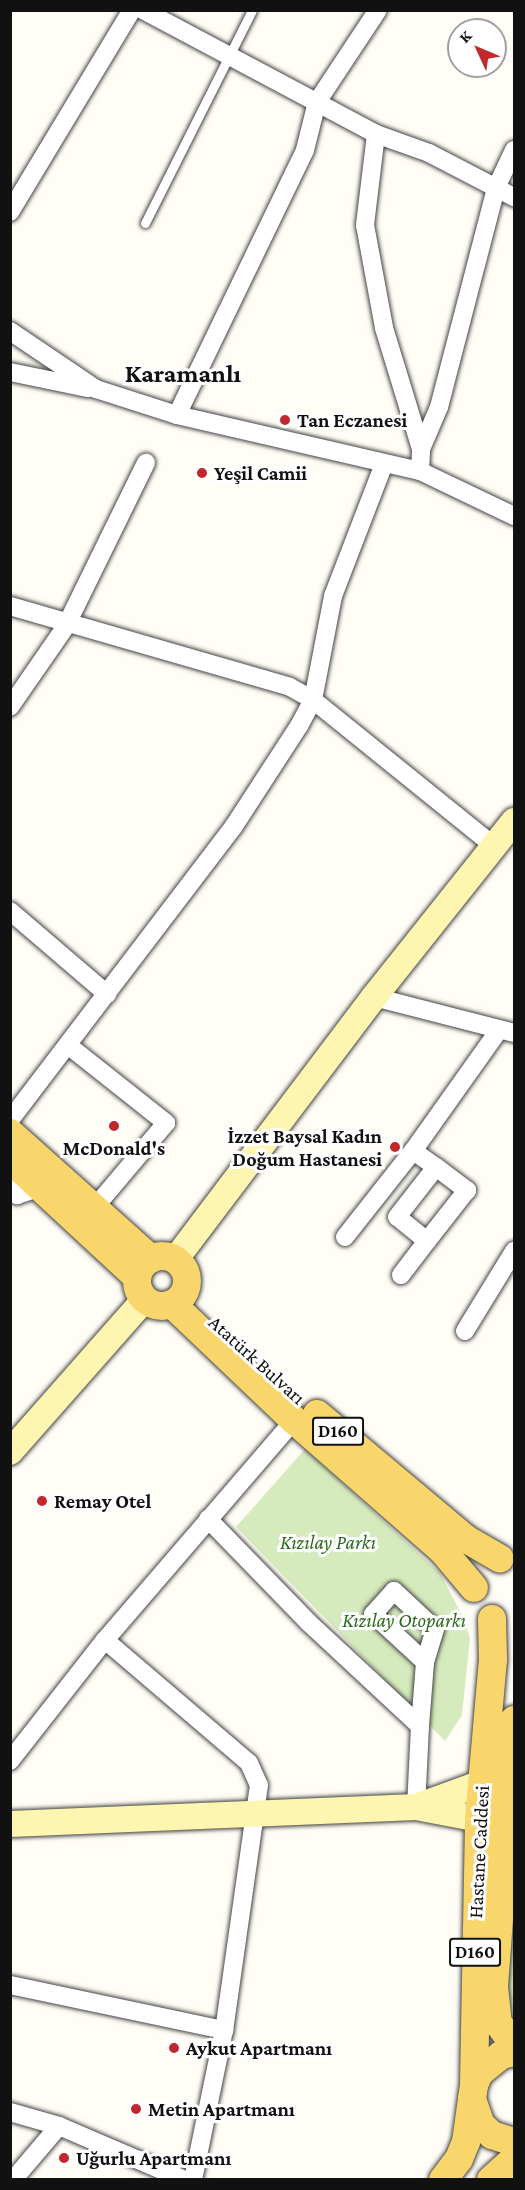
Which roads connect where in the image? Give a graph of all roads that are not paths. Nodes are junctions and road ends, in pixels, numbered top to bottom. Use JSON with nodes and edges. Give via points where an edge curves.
{"nodes":[{"id":1,"x":132,"y":10,"type":"edge"},
{"id":2,"x":143,"y":10,"type":"edge"},
{"id":3,"x":252,"y":10,"type":"edge"},
{"id":4,"x":378,"y":10,"type":"edge"},
{"id":5,"x":228,"y":56,"type":"junction"},
{"id":6,"x":317,"y":102,"type":"junction"},
{"id":7,"x":376,"y":134,"type":"junction"},
{"id":8,"x":514,"y":150,"type":"edge"},
{"id":9,"x":496,"y":188,"type":"junction"},
{"id":10,"x":514,"y":197,"type":"edge"},
{"id":11,"x":10,"y":212,"type":"edge"},
{"id":12,"x":145,"y":223,"type":"dead end"},
{"id":13,"x":10,"y":331,"type":"edge"},
{"id":14,"x":10,"y":372,"type":"edge"},
{"id":15,"x":96,"y":389,"type":"junction"},
{"id":16,"x":177,"y":415,"type":"junction"},
{"id":17,"x":421,"y":449,"type":"junction"},
{"id":18,"x":146,"y":463,"type":"dead end"},
{"id":19,"x":384,"y":464,"type":"junction"},
{"id":20,"x":420,"y":471,"type":"junction"},
{"id":21,"x":514,"y":516,"type":"edge"},
{"id":22,"x":10,"y":606,"type":"edge"},
{"id":23,"x":66,"y":626,"type":"junction"},
{"id":24,"x":313,"y":700,"type":"junction"},
{"id":25,"x":10,"y":707,"type":"edge"},
{"id":26,"x":514,"y":821,"type":"edge"},
{"id":27,"x":494,"y":846,"type":"junction"},
{"id":28,"x":10,"y":911,"type":"edge"},
{"id":29,"x":107,"y":994,"type":"junction"},
{"id":30,"x":374,"y":997,"type":"junction"},
{"id":31,"x":507,"y":1032,"type":"edge"},
{"id":32,"x":69,"y":1046,"type":"junction"},
{"id":33,"x":10,"y":1120,"type":"edge"},
{"id":34,"x":10,"y":1133,"type":"edge"},
{"id":35,"x":413,"y":1150,"type":"junction"},
{"id":36,"x":10,"y":1160,"type":"edge"},
{"id":37,"x":436,"y":1167,"type":"junction"},
{"id":38,"x":41,"y":1186,"type":"junction"},
{"id":39,"x":10,"y":1187,"type":"edge"},
{"id":40,"x":94,"y":1207,"type":"junction"},
{"id":41,"x":345,"y":1237,"type":"dead end"},
{"id":42,"x":427,"y":1241,"type":"junction"},
{"id":43,"x":514,"y":1251,"type":"edge"},
{"id":44,"x":401,"y":1275,"type":"dead end"},
{"id":45,"x":160,"y":1282,"type":"junction"},
{"id":46,"x":465,"y":1331,"type":"dead end"},
{"id":47,"x":294,"y":1420,"type":"junction"},
{"id":48,"x":12,"y":1446,"type":"edge"},
{"id":49,"x":208,"y":1519,"type":"junction"},
{"id":50,"x":507,"y":1560,"type":"edge"},
{"id":51,"x":474,"y":1588,"type":"junction"},
{"id":52,"x":503,"y":1621,"type":"edge"},
{"id":53,"x":105,"y":1640,"type":"junction"},
{"id":54,"x":425,"y":1662,"type":"dead end"},
{"id":55,"x":514,"y":1720,"type":"edge"},
{"id":56,"x":420,"y":1726,"type":"junction"},
{"id":57,"x":10,"y":1761,"type":"edge"},
{"id":58,"x":482,"y":1783,"type":"junction"},
{"id":59,"x":416,"y":1807,"type":"junction"},
{"id":60,"x":253,"y":1815,"type":"junction"},
{"id":61,"x":479,"y":1819,"type":"junction"},
{"id":62,"x":10,"y":1824,"type":"edge"},
{"id":63,"x":10,"y":1985,"type":"edge"},
{"id":64,"x":224,"y":2030,"type":"junction"},
{"id":65,"x":514,"y":2044,"type":"edge"},
{"id":66,"x":514,"y":2052,"type":"edge"},
{"id":67,"x":473,"y":2092,"type":"junction"},
{"id":68,"x":10,"y":2112,"type":"edge"},
{"id":69,"x":59,"y":2126,"type":"junction"},
{"id":70,"x":514,"y":2142,"type":"edge"},
{"id":71,"x":514,"y":2159,"type":"edge"},
{"id":72,"x":13,"y":2180,"type":"edge"},
{"id":73,"x":185,"y":2180,"type":"edge"},
{"id":74,"x":193,"y":2180,"type":"edge"},
{"id":75,"x":443,"y":2180,"type":"edge"},
{"id":76,"x":491,"y":2180,"type":"edge"}],
"edges":[{"from":1,"to":11,"type":"street"},
{"from":2,"to":5,"type":"street"},
{"from":3,"to":5,"type":"lane"},
{"from":4,"to":6,"type":"street"},
{"from":5,"to":6,"type":"street"},
{"from":5,"to":12,"type":"lane"},
{"from":6,"to":7,"type":"street"},
{"from":6,"to":16,"type":"street","via":[[305,150]]},
{"from":7,"to":9,"type":"street","via":[[429,153]]},
{"from":7,"to":17,"type":"street","via":[[364,225],[384,328]]},
{"from":8,"to":9,"type":"street"},
{"from":9,"to":10,"type":"street"},
{"from":9,"to":17,"type":"street","via":[[439,407]]},
{"from":13,"to":15,"type":"street"},
{"from":14,"to":15,"type":"street"},
{"from":15,"to":16,"type":"street"},
{"from":16,"to":19,"type":"street"},
{"from":17,"to":20,"type":"street"},
{"from":18,"to":23,"type":"street"},
{"from":19,"to":20,"type":"street"},
{"from":19,"to":24,"type":"street","via":[[333,596]]},
{"from":20,"to":21,"type":"street"},
{"from":22,"to":23,"type":"street"},
{"from":23,"to":24,"type":"street","via":[[290,687]]},
{"from":23,"to":25,"type":"street"},
{"from":24,"to":27,"type":"street"},
{"from":24,"to":29,"type":"street","via":[[234,826]]},
{"from":26,"to":27,"type":"main road"},
{"from":27,"to":30,"type":"main road"},
{"from":28,"to":29,"type":"street"},
{"from":29,"to":32,"type":"street"},
{"from":30,"to":31,"type":"street"},
{"from":30,"to":45,"type":"main road"},
{"from":31,"to":35,"type":"street"},
{"from":32,"to":33,"type":"street"},
{"from":32,"to":40,"type":"street","via":[[166,1123]]},
{"from":34,"to":40,"type":"main road"},
{"from":35,"to":37,"type":"street"},
{"from":35,"to":41,"type":"street"},
{"from":36,"to":38,"type":"main road"},
{"from":37,"to":42,"type":"street","via":[[397,1217]]},
{"from":37,"to":42,"type":"street","via":[[467,1190]]},
{"from":38,"to":39,"type":"street","via":[[18,1194]]},
{"from":38,"to":45,"type":"main road"},
{"from":40,"to":45,"type":"main road"},
{"from":42,"to":44,"type":"street"},
{"from":43,"to":46,"type":"street"},
{"from":45,"to":47,"type":"main road","name":"Atatürk Bulvarı"},
{"from":45,"to":48,"type":"main road"},
{"from":45,"to":50,"type":"main road","name":"Atatürk Bulvarı","number":"D160","via":[[466,1539]]},
{"from":47,"to":49,"type":"street"},
{"from":47,"to":51,"type":"main road","name":"Atatürk Bulvarı","number":"D160","via":[[435,1543]]},
{"from":49,"to":53,"type":"street"},
{"from":49,"to":56,"type":"street","via":[[308,1622]]},
{"from":50,"to":51,"type":"main road","number":"D160","via":[[482,1570]]},
{"from":51,"to":52,"type":"main road","number":"D160","via":[[478,1606]]},
{"from":52,"to":58,"type":"main road","name":"Hastane Caddesi","number":"D160","via":[[493,1660]]},
{"from":53,"to":57,"type":"street"},
{"from":53,"to":60,"type":"street","via":[[249,1764],[259,1785]]},
{"from":54,"to":56,"type":"street"},
{"from":55,"to":65,"type":"main road","name":"Hastane Caddesi","number":"D160","via":[[494,1987],[498,2023]]},
{"from":56,"to":59,"type":"street"},
{"from":58,"to":59,"type":"main road"},
{"from":58,"to":61,"type":"main road","name":"Hastane Caddesi","number":"D160"},
{"from":59,"to":60,"type":"main road"},
{"from":59,"to":61,"type":"main road"},
{"from":60,"to":62,"type":"main road"},
{"from":60,"to":64,"type":"street"},
{"from":61,"to":67,"type":"main road","name":"Hastane Caddesi","number":"D160"},
{"from":63,"to":64,"type":"street"},
{"from":64,"to":74,"type":"street"},
{"from":66,"to":67,"type":"main road","via":[[489,2062]]},
{"from":67,"to":70,"type":"main road","number":"D160","via":[[481,2125],[492,2135]]},
{"from":67,"to":75,"type":"main road","name":"Hastane Caddesi","via":[[466,2142]]},
{"from":68,"to":69,"type":"street"},
{"from":69,"to":72,"type":"street"},
{"from":69,"to":73,"type":"street"},
{"from":71,"to":76,"type":"main road"}]}
